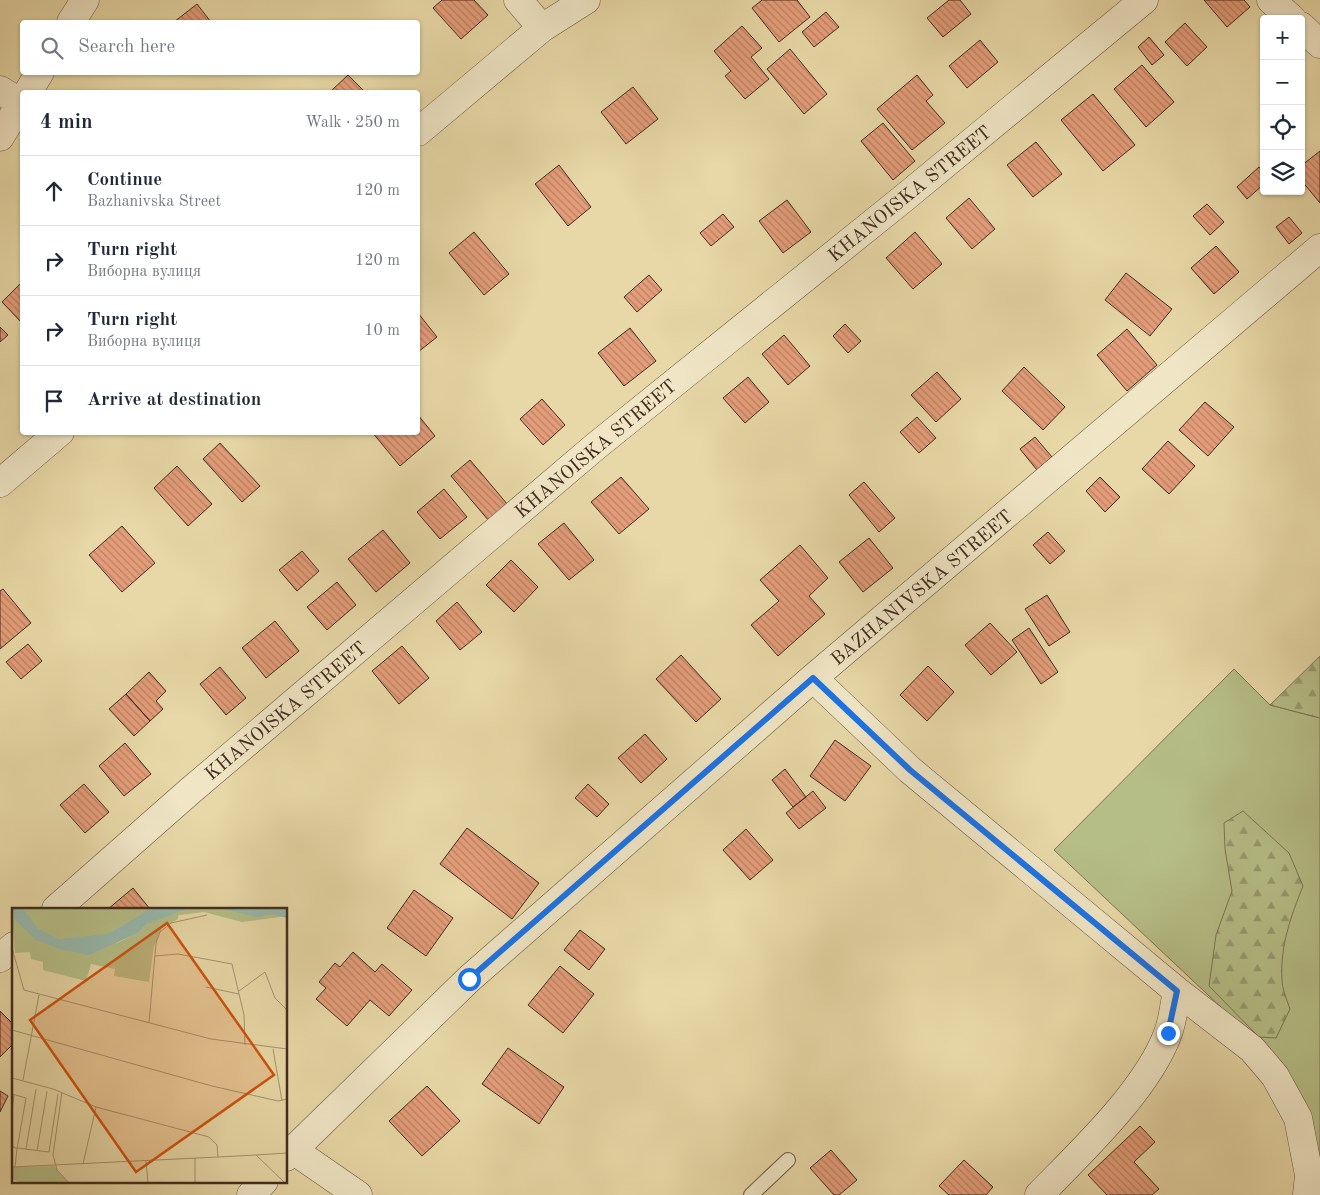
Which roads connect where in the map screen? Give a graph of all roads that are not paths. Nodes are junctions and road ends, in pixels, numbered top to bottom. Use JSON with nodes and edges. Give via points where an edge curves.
{"nodes":[{"id":1,"x":85,"y":0,"type":"edge"},
{"id":2,"x":518,"y":0,"type":"edge"},
{"id":3,"x":586,"y":0,"type":"edge"},
{"id":4,"x":1144,"y":0,"type":"edge"},
{"id":5,"x":1271,"y":0,"type":"edge"},
{"id":6,"x":1288,"y":15,"type":"edge"},
{"id":7,"x":72,"y":20,"type":"edge"},
{"id":8,"x":542,"y":28,"type":"junction"},
{"id":9,"x":1305,"y":30,"type":"edge"},
{"id":10,"x":1320,"y":44,"type":"edge"},
{"id":11,"x":37,"y":75,"type":"edge"},
{"id":12,"x":24,"y":90,"type":"edge"},
{"id":13,"x":18,"y":97,"type":"edge"},
{"id":14,"x":420,"y":130,"type":"edge"},
{"id":15,"x":0,"y":137,"type":"edge"},
{"id":16,"x":1320,"y":248,"type":"edge"},
{"id":17,"x":56,"y":435,"type":"edge"},
{"id":18,"x":0,"y":482,"type":"edge"},
{"id":19,"x":813,"y":678,"type":"junction"},
{"id":20,"x":57,"y":908,"type":"edge"},
{"id":21,"x":12,"y":948,"type":"edge"},
{"id":22,"x":0,"y":958,"type":"edge"},
{"id":23,"x":1177,"y":991,"type":"junction"},
{"id":24,"x":290,"y":1154,"type":"edge"},
{"id":25,"x":788,"y":1160,"type":"dead end"},
{"id":26,"x":263,"y":1182,"type":"edge"},
{"id":27,"x":252,"y":1195,"type":"edge"},
{"id":28,"x":358,"y":1195,"type":"edge"},
{"id":29,"x":751,"y":1195,"type":"edge"},
{"id":30,"x":1039,"y":1195,"type":"edge"},
{"id":31,"x":1307,"y":1195,"type":"edge"}],
"edges":[{"from":1,"to":7,"type":"street"},
{"from":2,"to":8,"type":"street"},
{"from":3,"to":8,"type":"street"},
{"from":4,"to":20,"type":"street","name":"KHANOISKA STREET","via":[[596,446]]},
{"from":5,"to":6,"type":"street"},
{"from":8,"to":14,"type":"street"},
{"from":9,"to":10,"type":"street"},
{"from":11,"to":12,"type":"street"},
{"from":13,"to":15,"type":"street"},
{"from":16,"to":19,"type":"street","name":"BAZHANIVSKA STREET"},
{"from":17,"to":18,"type":"street"},
{"from":19,"to":23,"type":"street","via":[[910,770]]},
{"from":19,"to":24,"type":"street","name":"BAZHANIVSKA STREET","via":[[469,979]]},
{"from":21,"to":22,"type":"street"},
{"from":23,"to":30,"type":"street","via":[[1168,1033],[1150,1069],[1099,1133]]},
{"from":23,"to":31,"type":"street","via":[[1252,1049],[1275,1076],[1298,1118],[1308,1176]]},
{"from":24,"to":28,"type":"street"},
{"from":25,"to":29,"type":"lane"},
{"from":26,"to":27,"type":"street"}]}
